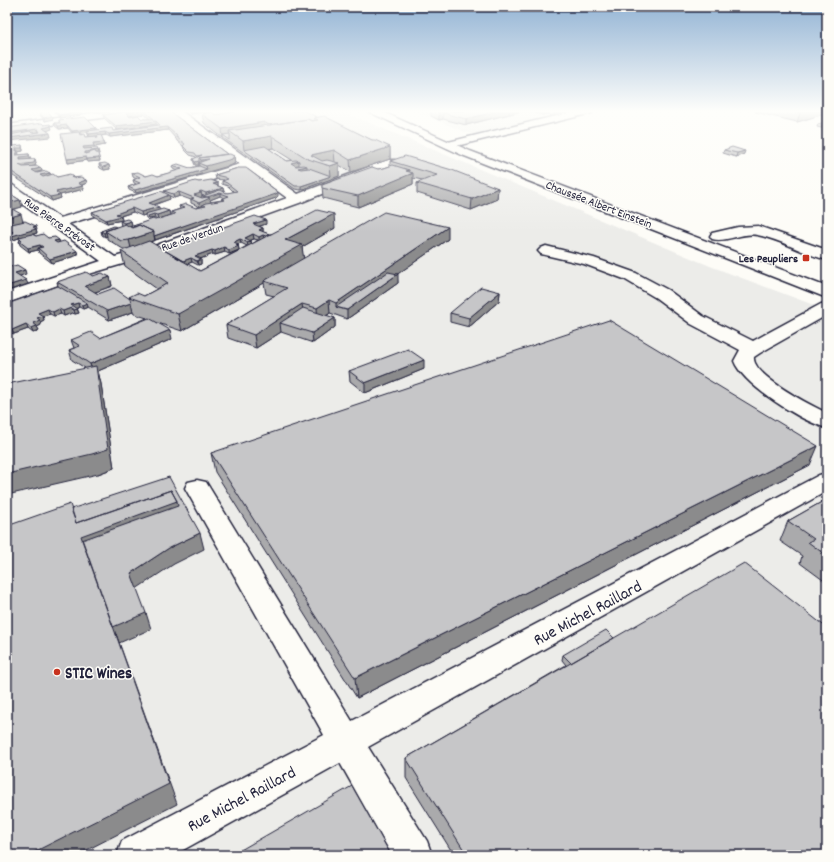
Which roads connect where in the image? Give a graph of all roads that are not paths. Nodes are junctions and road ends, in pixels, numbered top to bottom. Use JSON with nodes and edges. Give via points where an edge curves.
{"nodes":[{"id":1,"x":230,"y":151,"type":"edge"},
{"id":2,"x":464,"y":151,"type":"edge"},
{"id":3,"x":495,"y":151,"type":"edge"},
{"id":4,"x":391,"y":162,"type":"edge"},
{"id":5,"x":249,"y":165,"type":"junction"},
{"id":6,"x":544,"y":170,"type":"dead end"},
{"id":7,"x":7,"y":187,"type":"edge"},
{"id":8,"x":297,"y":199,"type":"junction"},
{"id":9,"x":58,"y":223,"type":"junction"},
{"id":10,"x":703,"y":230,"type":"dead end"},
{"id":11,"x":717,"y":236,"type":"junction"},
{"id":12,"x":738,"y":244,"type":"dead end"},
{"id":13,"x":546,"y":251,"type":"dead end"},
{"id":14,"x":827,"y":254,"type":"edge"},
{"id":15,"x":112,"y":262,"type":"junction"},
{"id":16,"x":827,"y":293,"type":"edge"},
{"id":17,"x":7,"y":298,"type":"edge"},
{"id":18,"x":827,"y":308,"type":"edge"},
{"id":19,"x":753,"y":349,"type":"junction"},
{"id":20,"x":827,"y":422,"type":"edge"},
{"id":21,"x":827,"y":481,"type":"edge"},
{"id":22,"x":196,"y":488,"type":"dead end"},
{"id":23,"x":346,"y":742,"type":"junction"},
{"id":24,"x":136,"y":855,"type":"edge"},
{"id":25,"x":413,"y":855,"type":"edge"}],
"edges":[{"from":1,"to":5,"type":"street"},
{"from":2,"to":16,"type":"street","name":"Chaussée Albert Einstein"},
{"from":3,"to":6,"type":"street","name":"Chaussée Albert Einstein"},
{"from":4,"to":8,"type":"street","name":"Rue de Verdun"},
{"from":5,"to":8,"type":"street"},
{"from":5,"to":9,"type":"street"},
{"from":7,"to":9,"type":"street","name":"Rue Pierre Prévost"},
{"from":8,"to":15,"type":"street","name":"Rue de Verdun","via":[[162,248]]},
{"from":9,"to":15,"type":"street","name":"Rue Pierre Prévost"},
{"from":10,"to":11,"type":"street"},
{"from":11,"to":12,"type":"street"},
{"from":11,"to":14,"type":"street","via":[[758,230]]},
{"from":13,"to":19,"type":"street","via":[[589,261],[630,276],[662,294],[696,320]]},
{"from":15,"to":17,"type":"street","name":"Rue de Verdun"},
{"from":18,"to":19,"type":"street"},
{"from":19,"to":20,"type":"street","via":[[745,356],[744,362],[751,374],[782,396]]},
{"from":21,"to":23,"type":"street","name":"Rue Michel Raillard"},
{"from":22,"to":23,"type":"street"},
{"from":23,"to":24,"type":"street","name":"Rue Michel Raillard"},
{"from":23,"to":25,"type":"street"}]}
